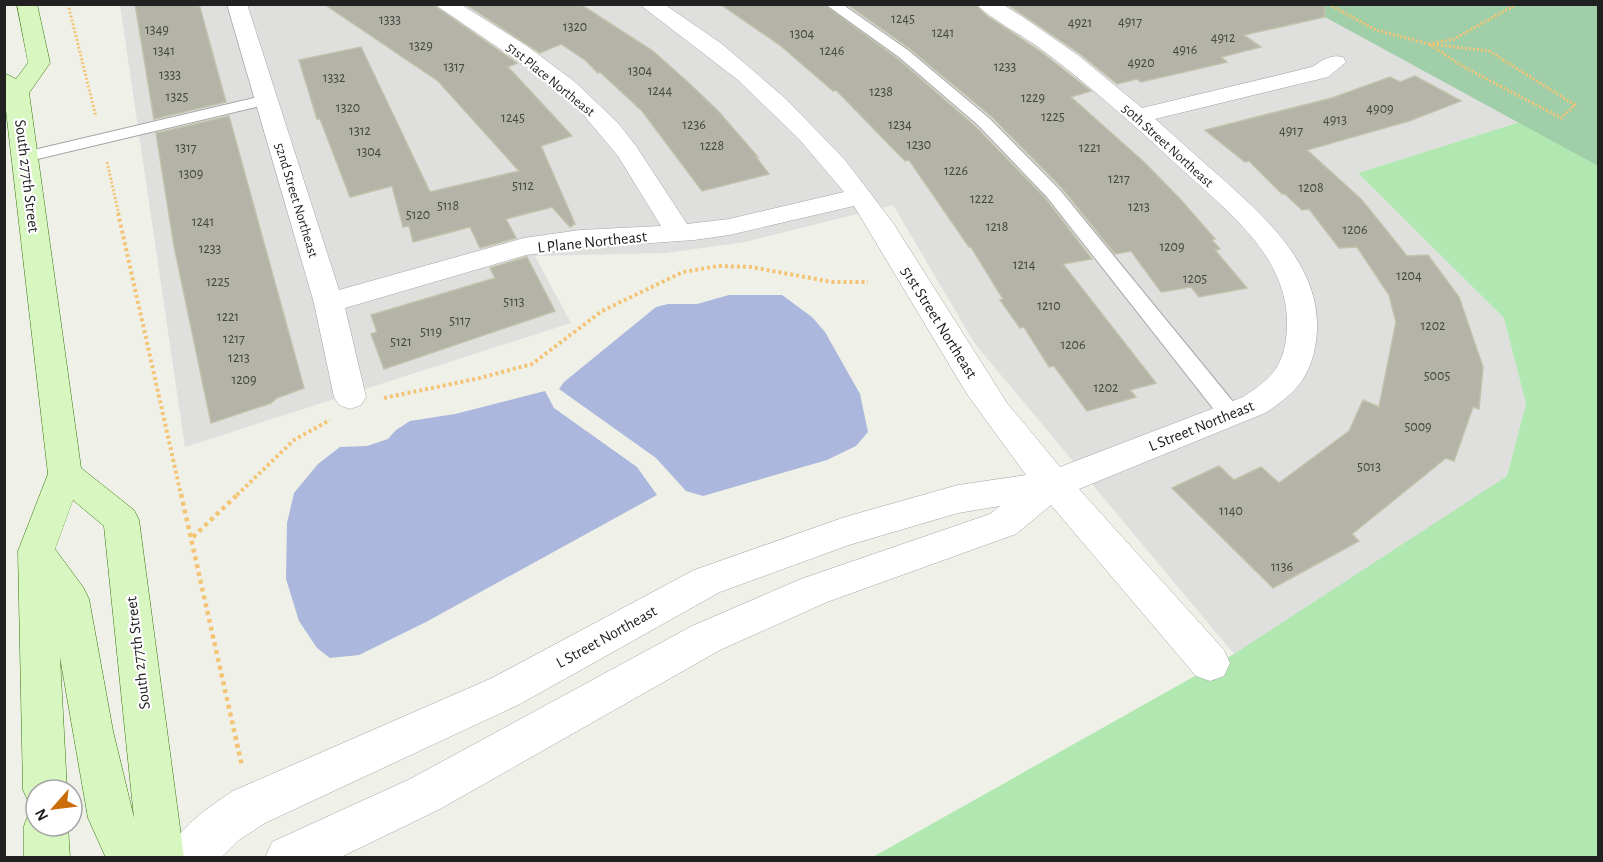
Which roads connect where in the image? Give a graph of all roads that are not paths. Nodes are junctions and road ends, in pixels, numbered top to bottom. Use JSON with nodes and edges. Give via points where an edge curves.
{"nodes":[{"id":1,"x":27,"y":4,"type":"edge"},
{"id":2,"x":237,"y":4,"type":"edge"},
{"id":3,"x":444,"y":4,"type":"edge"},
{"id":4,"x":649,"y":4,"type":"edge"},
{"id":5,"x":832,"y":4,"type":"edge"},
{"id":6,"x":996,"y":6,"type":"edge"},
{"id":7,"x":1335,"y":62,"type":"dead end"},
{"id":8,"x":11,"y":86,"type":"edge"},
{"id":9,"x":267,"y":100,"type":"junction"},
{"id":10,"x":1139,"y":116,"type":"junction"},
{"id":11,"x":25,"y":157,"type":"junction"},
{"id":12,"x":858,"y":197,"type":"junction"},
{"id":13,"x":679,"y":233,"type":"junction"},
{"id":14,"x":329,"y":303,"type":"junction"},
{"id":15,"x":1302,"y":323,"type":"joint"},
{"id":16,"x":362,"y":398,"type":"road end"},
{"id":17,"x":1231,"y":415,"type":"junction"},
{"id":18,"x":65,"y":474,"type":"junction"},
{"id":19,"x":1054,"y":484,"type":"junction"},
{"id":20,"x":36,"y":551,"type":"junction"},
{"id":21,"x":1210,"y":663,"type":"dead end"},
{"id":22,"x":45,"y":778,"type":"edge"},
{"id":23,"x":46,"y":838,"type":"edge"},
{"id":24,"x":47,"y":858,"type":"edge"},
{"id":25,"x":131,"y":858,"type":"edge"},
{"id":26,"x":161,"y":858,"type":"edge"},
{"id":27,"x":188,"y":858,"type":"edge"},
{"id":28,"x":288,"y":858,"type":"edge"}],
"edges":[{"from":1,"to":8,"type":"main road","name":"South 277th Street","via":[[39,63]]},
{"from":2,"to":9,"type":"street","name":"52nd Street Northeast"},
{"from":3,"to":13,"type":"street","name":"51st Place Northeast","via":[[507,42],[592,111],[626,150]]},
{"from":4,"to":12,"type":"street","name":"51st Street Northeast","via":[[706,43],[761,89]]},
{"from":5,"to":17,"type":"lane","via":[[904,54],[984,122],[1053,193]]},
{"from":6,"to":10,"type":"street","name":"50th Street Northeast"},
{"from":7,"to":10,"type":"street","via":[[1320,72]]},
{"from":8,"to":11,"type":"main road","name":"South 277th Street"},
{"from":9,"to":11,"type":"lane"},
{"from":9,"to":14,"type":"street","name":"52nd Street Northeast"},
{"from":10,"to":15,"type":"street","name":"50th Street Northeast","via":[[1247,216],[1275,248],[1295,284]]},
{"from":11,"to":18,"type":"main road","name":"South 277th Street"},
{"from":12,"to":13,"type":"street","name":"L Plane Northeast","via":[[729,227]]},
{"from":12,"to":19,"type":"street","name":"51st Street Northeast","via":[[882,228],[963,362],[1014,436]]},
{"from":13,"to":14,"type":"street","name":"L Plane Northeast","via":[[580,239],[524,248]]},
{"from":14,"to":16,"type":"street","name":"52nd Street Northeast"},
{"from":15,"to":17,"type":"street","name":"L Street Northeast","via":[[1299,357],[1282,386]]},
{"from":17,"to":19,"type":"street","name":"L Street Northeast"},
{"from":18,"to":20,"type":"main road","name":"South 277th Street"},
{"from":18,"to":26,"type":"main road","name":"South 277th Street","via":[[121,520]]},
{"from":19,"to":21,"type":"street","name":"51st Street Northeast"},
{"from":19,"to":27,"type":"street","name":"L Street Northeast","via":[[958,499],[845,532],[707,581],[506,691],[249,807],[223,824]]},
{"from":19,"to":28,"type":"street","name":"L Street Northeast","via":[[1003,524],[814,590],[706,638],[425,794]]},
{"from":20,"to":22,"type":"main road","name":"South 277th Street"},
{"from":20,"to":25,"type":"main road","via":[[70,598],[110,818]]},
{"from":23,"to":24,"type":"main road"}]}
